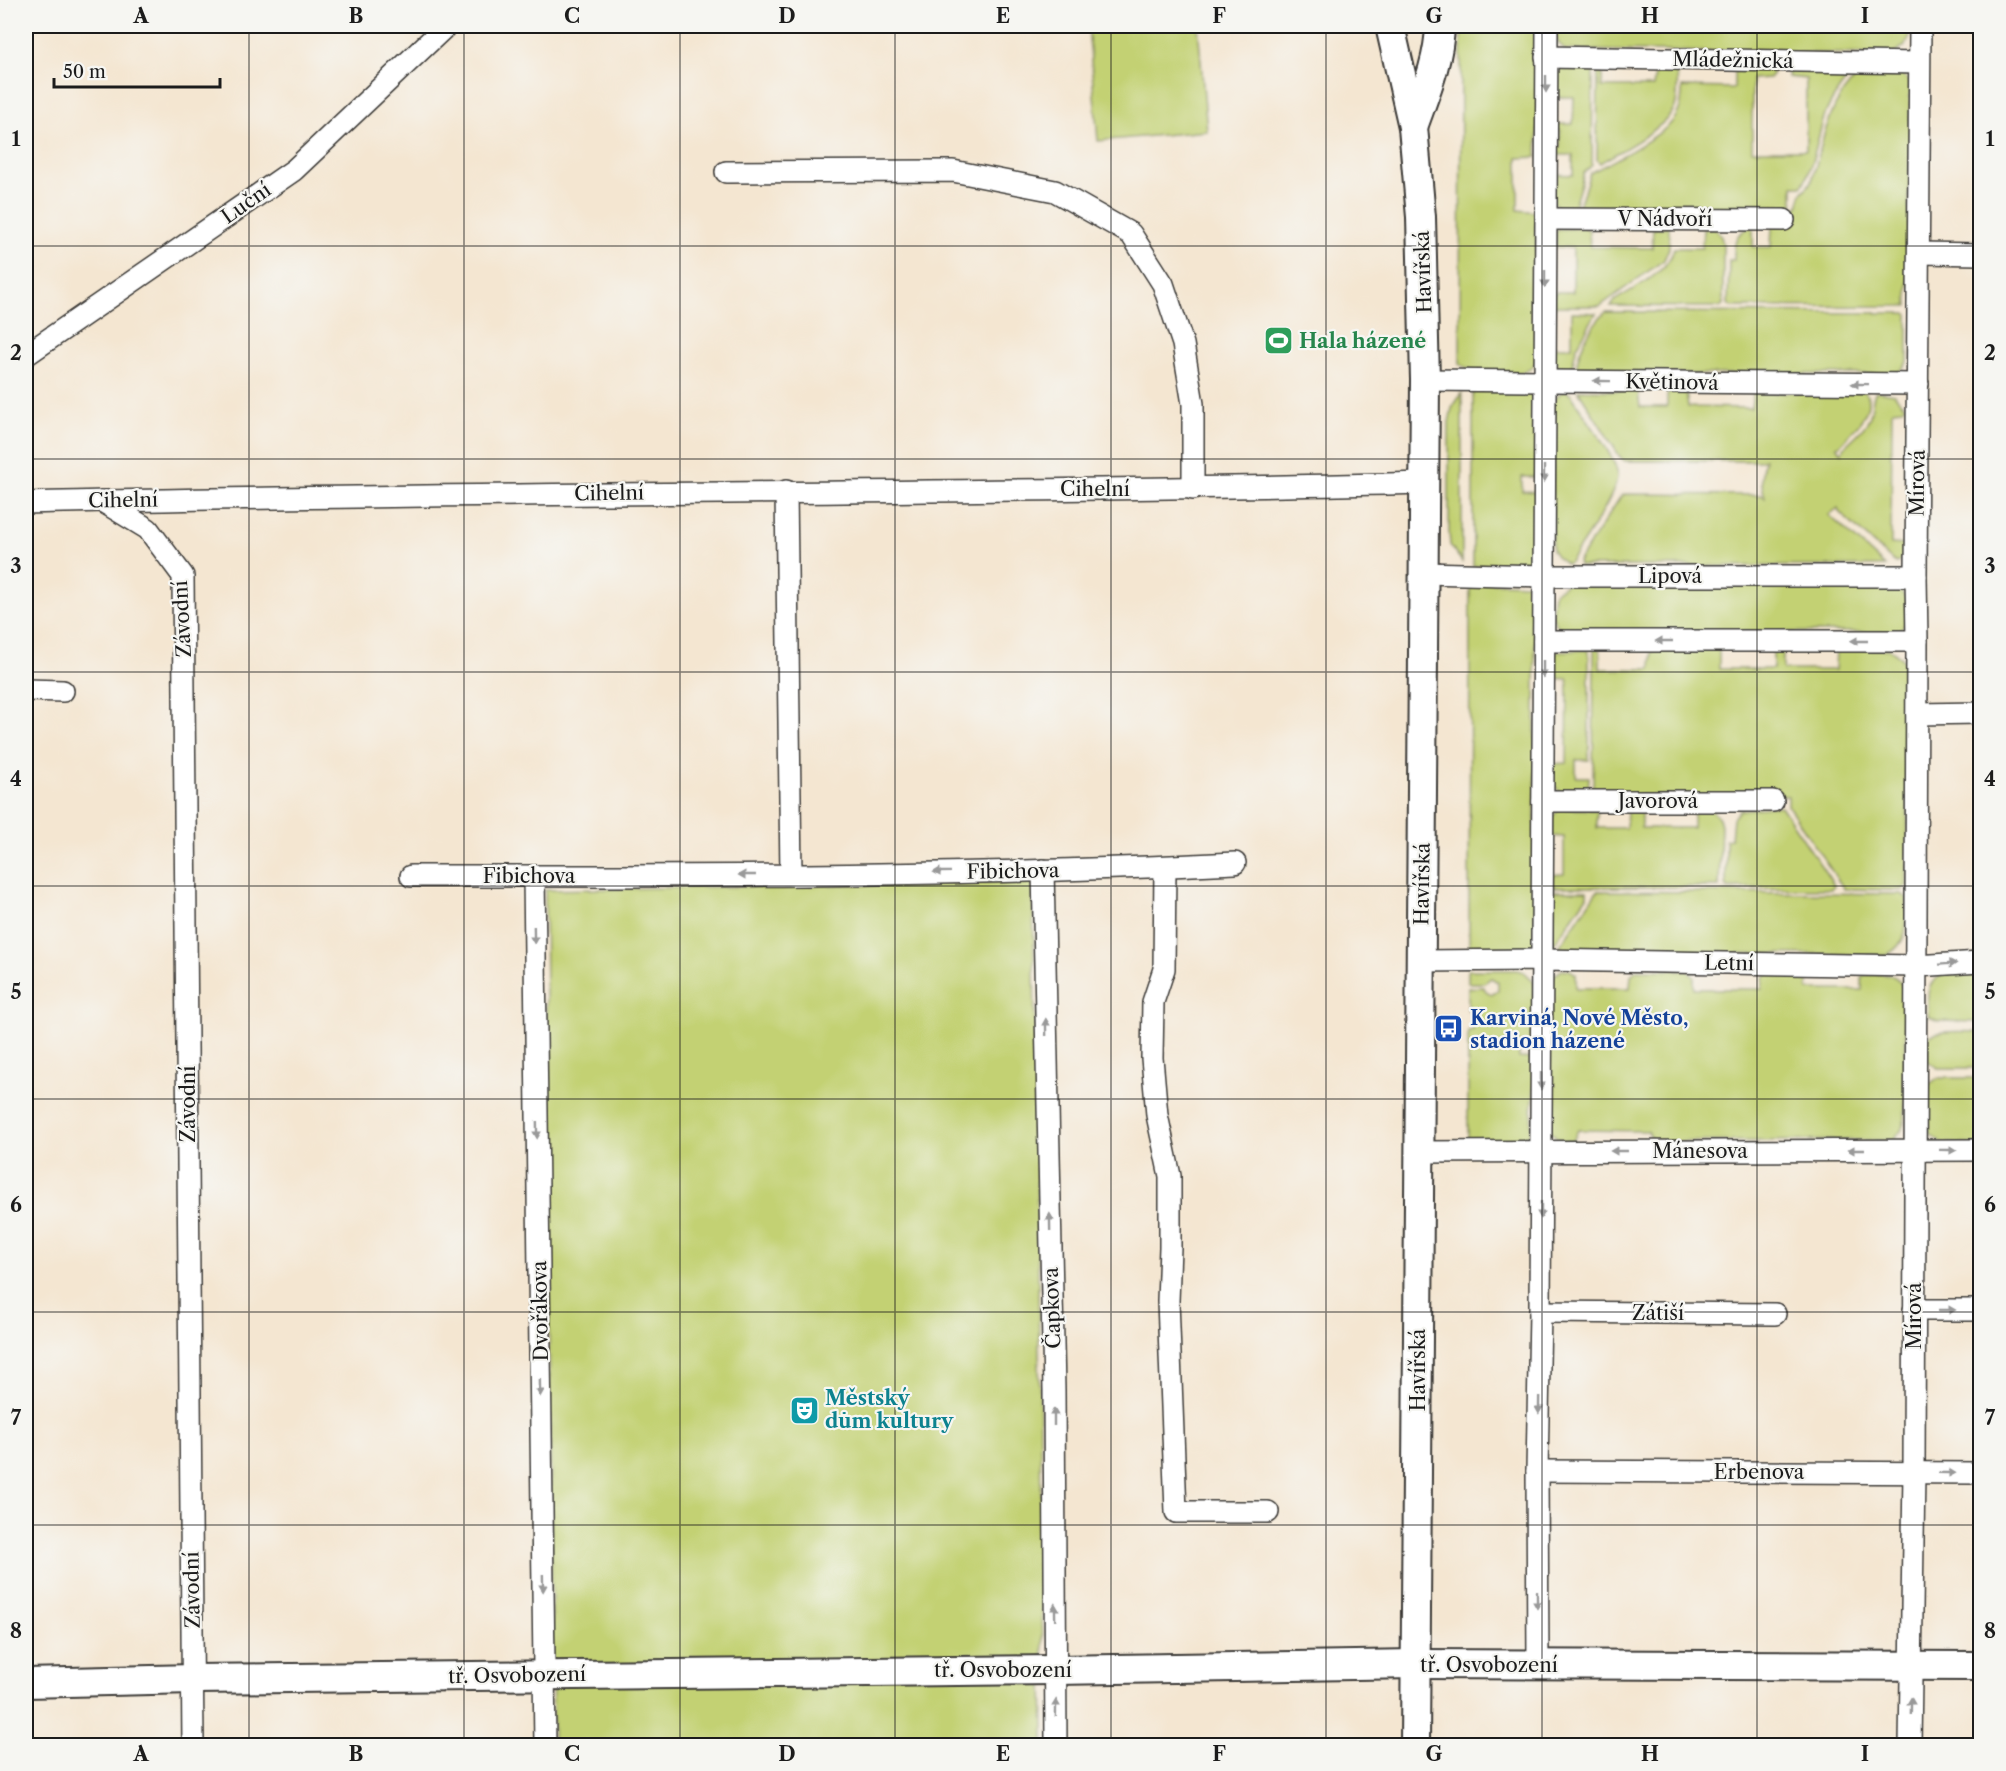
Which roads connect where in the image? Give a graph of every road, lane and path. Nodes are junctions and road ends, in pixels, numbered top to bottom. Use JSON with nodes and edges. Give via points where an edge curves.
{"nodes":[{"id":1,"x":446,"y":26,"type":"edge"},
{"id":2,"x":1390,"y":26,"type":"edge"},
{"id":3,"x":1440,"y":26,"type":"edge"},
{"id":4,"x":1547,"y":26,"type":"edge"},
{"id":5,"x":1920,"y":26,"type":"edge"},
{"id":6,"x":1546,"y":57,"type":"junction"},
{"id":7,"x":1920,"y":63,"type":"junction"},
{"id":8,"x":1413,"y":127,"type":"junction"},
{"id":9,"x":726,"y":172,"type":"dead end"},
{"id":10,"x":1546,"y":219,"type":"junction"},
{"id":11,"x":1784,"y":219,"type":"dead end"},
{"id":12,"x":1919,"y":253,"type":"junction"},
{"id":13,"x":1980,"y":254,"type":"edge"},
{"id":14,"x":26,"y":355,"type":"edge"},
{"id":15,"x":1425,"y":380,"type":"junction"},
{"id":16,"x":1545,"y":381,"type":"junction"},
{"id":17,"x":1918,"y":384,"type":"junction"},
{"id":18,"x":1424,"y":483,"type":"junction"},
{"id":19,"x":1193,"y":489,"type":"junction"},
{"id":20,"x":786,"y":491,"type":"junction"},
{"id":21,"x":101,"y":501,"type":"junction"},
{"id":22,"x":26,"y":502,"type":"edge"},
{"id":23,"x":1424,"y":573,"type":"junction"},
{"id":24,"x":1544,"y":576,"type":"junction"},
{"id":25,"x":1916,"y":576,"type":"junction"},
{"id":26,"x":1544,"y":641,"type":"junction"},
{"id":27,"x":1917,"y":641,"type":"junction"},
{"id":28,"x":26,"y":690,"type":"edge"},
{"id":29,"x":63,"y":691,"type":"dead end"},
{"id":30,"x":1980,"y":713,"type":"edge"},
{"id":31,"x":1917,"y":714,"type":"junction"},
{"id":32,"x":1543,"y":801,"type":"junction"},
{"id":33,"x":1773,"y":801,"type":"dead end"},
{"id":34,"x":1235,"y":863,"type":"dead end"},
{"id":35,"x":1165,"y":867,"type":"junction"},
{"id":36,"x":1043,"y":870,"type":"junction"},
{"id":37,"x":791,"y":875,"type":"junction"},
{"id":38,"x":411,"y":876,"type":"dead end"},
{"id":39,"x":534,"y":876,"type":"junction"},
{"id":40,"x":1541,"y":960,"type":"junction"},
{"id":41,"x":1421,"y":961,"type":"junction"},
{"id":42,"x":1980,"y":962,"type":"edge"},
{"id":43,"x":1916,"y":966,"type":"junction"},
{"id":44,"x":1915,"y":1150,"type":"junction"},
{"id":45,"x":1980,"y":1150,"type":"edge"},
{"id":46,"x":1541,"y":1151,"type":"junction"},
{"id":47,"x":1419,"y":1152,"type":"junction"},
{"id":48,"x":1914,"y":1310,"type":"junction"},
{"id":49,"x":1980,"y":1310,"type":"edge"},
{"id":50,"x":1540,"y":1312,"type":"junction"},
{"id":51,"x":1775,"y":1314,"type":"dead end"},
{"id":52,"x":1537,"y":1471,"type":"junction"},
{"id":53,"x":1914,"y":1472,"type":"junction"},
{"id":54,"x":1980,"y":1473,"type":"edge"},
{"id":55,"x":1268,"y":1512,"type":"dead end"},
{"id":56,"x":1416,"y":1664,"type":"junction"},
{"id":57,"x":1538,"y":1665,"type":"junction"},
{"id":58,"x":1911,"y":1666,"type":"junction"},
{"id":59,"x":1980,"y":1666,"type":"edge"},
{"id":60,"x":1056,"y":1670,"type":"junction"},
{"id":61,"x":544,"y":1676,"type":"junction"},
{"id":62,"x":193,"y":1678,"type":"junction"},
{"id":63,"x":26,"y":1683,"type":"edge"},
{"id":64,"x":193,"y":1746,"type":"edge"},
{"id":65,"x":545,"y":1746,"type":"edge"},
{"id":66,"x":1056,"y":1746,"type":"edge"},
{"id":67,"x":1415,"y":1746,"type":"edge"},
{"id":68,"x":1910,"y":1746,"type":"edge"}],
"edges":[{"from":1,"to":14,"type":"street","name":"Luční","via":[[294,170]]},
{"from":2,"to":8,"type":"street","name":"Havířská"},
{"from":3,"to":8,"type":"street","via":[[1435,65]]},
{"from":4,"to":6,"type":"street"},
{"from":5,"to":7,"type":"street","name":"Mírová"},
{"from":6,"to":7,"type":"street","name":"Mládežnická"},
{"from":6,"to":10,"type":"street","one_way":true},
{"from":7,"to":12,"type":"street","name":"Mírová"},
{"from":8,"to":15,"type":"street","name":"Havířská","via":[[1421,218]]},
{"from":9,"to":19,"type":"street","via":[[953,171],[1055,191],[1131,234],[1163,284],[1183,344],[1192,404]]},
{"from":10,"to":11,"type":"street","name":"V Nádvoří"},
{"from":10,"to":16,"type":"street","one_way":true},
{"from":12,"to":13,"type":"street"},
{"from":12,"to":17,"type":"street","name":"Mírová"},
{"from":15,"to":16,"type":"street","name":"Květinová"},
{"from":15,"to":18,"type":"street","name":"Havířská"},
{"from":17,"to":16,"type":"street","name":"Květinová","one_way":true},
{"from":16,"to":24,"type":"street","one_way":true},
{"from":17,"to":25,"type":"street","name":"Mírová"},
{"from":18,"to":19,"type":"street","name":"Cihelní"},
{"from":18,"to":23,"type":"street","name":"Havířská"},
{"from":19,"to":20,"type":"street","name":"Cihelní"},
{"from":20,"to":21,"type":"street","name":"Cihelní"},
{"from":20,"to":37,"type":"street"},
{"from":21,"to":22,"type":"street","name":"Cihelní"},
{"from":21,"to":62,"type":"street","name":"Závodní","via":[[148,529],[183,576]]},
{"from":23,"to":24,"type":"street","name":"Lipová"},
{"from":23,"to":41,"type":"street","name":"Havířská"},
{"from":24,"to":25,"type":"street","name":"Lipová"},
{"from":24,"to":26,"type":"street"},
{"from":25,"to":27,"type":"street","name":"Mírová"},
{"from":27,"to":26,"type":"street","one_way":true},
{"from":26,"to":32,"type":"street","one_way":true},
{"from":27,"to":31,"type":"street","name":"Mírová"},
{"from":28,"to":29,"type":"street"},
{"from":30,"to":31,"type":"street"},
{"from":31,"to":43,"type":"street","name":"Mírová"},
{"from":32,"to":33,"type":"street","name":"Javorová"},
{"from":32,"to":40,"type":"street"},
{"from":34,"to":35,"type":"street","name":"Fibichova"},
{"from":35,"to":36,"type":"street","name":"Fibichova"},
{"from":35,"to":55,"type":"street","via":[[1164,969],[1153,1002],[1152,1058],[1157,1115],[1170,1176],[1168,1300],[1176,1512]]},
{"from":36,"to":37,"type":"street","name":"Fibichova","one_way":true},
{"from":60,"to":36,"type":"street","name":"Čapkova","one_way":true},
{"from":37,"to":39,"type":"street","name":"Fibichova","one_way":true},
{"from":38,"to":39,"type":"street","name":"Fibichova"},
{"from":39,"to":61,"type":"street","name":"Dvořákova","one_way":true},
{"from":40,"to":41,"type":"street","name":"Letní"},
{"from":40,"to":43,"type":"street","name":"Letní"},
{"from":40,"to":46,"type":"street","one_way":true},
{"from":41,"to":47,"type":"street","name":"Havířská"},
{"from":43,"to":42,"type":"street","one_way":true},
{"from":43,"to":44,"type":"street","name":"Mírová"},
{"from":44,"to":45,"type":"street","name":"Mánesova","one_way":true},
{"from":44,"to":46,"type":"street","name":"Mánesova","one_way":true},
{"from":44,"to":48,"type":"street","name":"Mírová"},
{"from":46,"to":47,"type":"street","name":"Mánesova"},
{"from":46,"to":50,"type":"street","one_way":true},
{"from":47,"to":56,"type":"street","name":"Havířská"},
{"from":48,"to":49,"type":"street","one_way":true},
{"from":48,"to":53,"type":"street","name":"Mírová"},
{"from":50,"to":51,"type":"street","name":"Zátiší"},
{"from":50,"to":52,"type":"street","one_way":true},
{"from":52,"to":53,"type":"street","name":"Erbenova"},
{"from":52,"to":57,"type":"street","one_way":true},
{"from":53,"to":54,"type":"street","name":"Erbenova","one_way":true},
{"from":53,"to":58,"type":"street","name":"Mírová"},
{"from":56,"to":57,"type":"street","name":"tř. Osvobození"},
{"from":56,"to":60,"type":"street","name":"tř. Osvobození"},
{"from":56,"to":67,"type":"street","name":"Havířská"},
{"from":57,"to":58,"type":"street","name":"tř. Osvobození"},
{"from":58,"to":59,"type":"street","name":"tř. Osvobození"},
{"from":68,"to":58,"type":"street","name":"Mírová","one_way":true},
{"from":60,"to":61,"type":"street","name":"tř. Osvobození"},
{"from":66,"to":60,"type":"street","name":"Čapkova","one_way":true},
{"from":61,"to":62,"type":"street","name":"tř. Osvobození"},
{"from":61,"to":65,"type":"street","name":"Dvořákova"},
{"from":62,"to":63,"type":"street","name":"tř. Osvobození"},
{"from":62,"to":64,"type":"street","name":"Závodní"}]}
